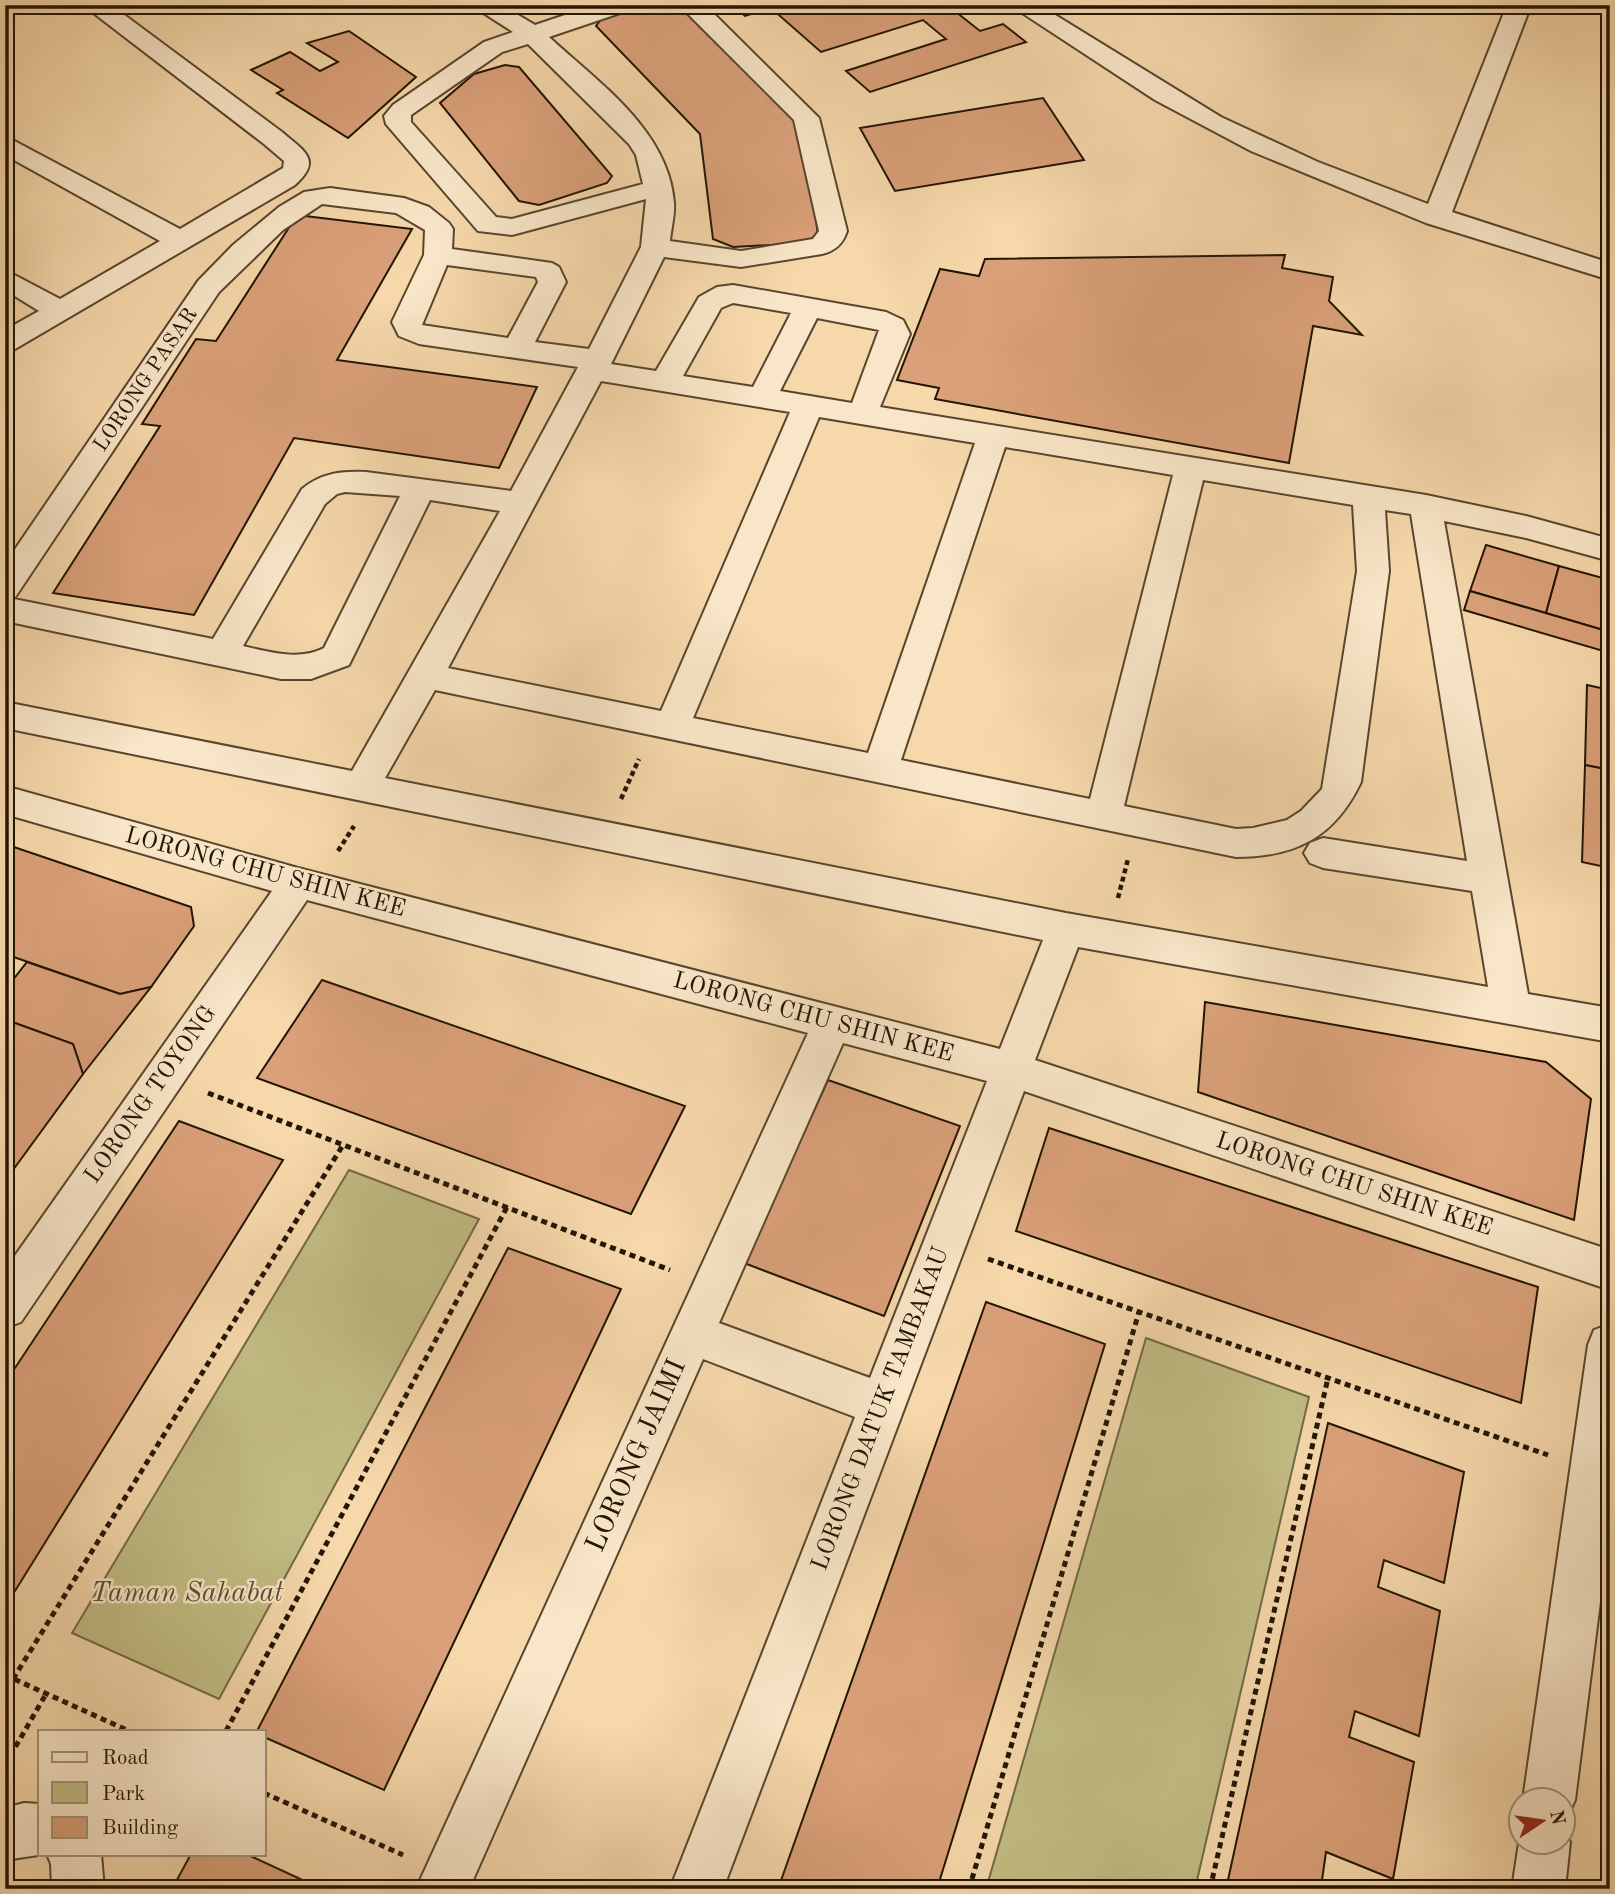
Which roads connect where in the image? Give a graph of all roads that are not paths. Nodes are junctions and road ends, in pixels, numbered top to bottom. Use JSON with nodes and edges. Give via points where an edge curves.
{"nodes":[{"id":1,"x":95,"y":5,"type":"edge"},
{"id":2,"x":483,"y":5,"type":"edge"},
{"id":3,"x":620,"y":5,"type":"edge"},
{"id":4,"x":691,"y":5,"type":"edge"},
{"id":5,"x":1022,"y":5,"type":"edge"},
{"id":6,"x":1519,"y":5,"type":"edge"},
{"id":7,"x":530,"y":32,"type":"junction"},
{"id":8,"x":5,"y":144,"type":"edge"},
{"id":9,"x":658,"y":188,"type":"junction"},
{"id":10,"x":1436,"y":217,"type":"junction"},
{"id":11,"x":180,"y":241,"type":"junction"},
{"id":12,"x":655,"y":247,"type":"junction"},
{"id":13,"x":438,"y":255,"type":"junction"},
{"id":14,"x":1610,"y":272,"type":"edge"},
{"id":15,"x":5,"y":278,"type":"edge"},
{"id":16,"x":808,"y":307,"type":"junction"},
{"id":17,"x":61,"y":311,"type":"junction"},
{"id":18,"x":5,"y":343,"type":"edge"},
{"id":19,"x":517,"y":348,"type":"junction"},
{"id":20,"x":595,"y":365,"type":"junction"},
{"id":21,"x":665,"y":382,"type":"junction"},
{"id":22,"x":762,"y":398,"type":"junction"},
{"id":23,"x":808,"y":406,"type":"junction"},
{"id":24,"x":862,"y":414,"type":"junction"},
{"id":25,"x":993,"y":436,"type":"junction"},
{"id":26,"x":1190,"y":468,"type":"junction"},
{"id":27,"x":419,"y":489,"type":"junction"},
{"id":28,"x":1368,"y":496,"type":"junction"},
{"id":29,"x":520,"y":503,"type":"junction"},
{"id":30,"x":1426,"y":506,"type":"junction"},
{"id":31,"x":1610,"y":550,"type":"edge"},
{"id":32,"x":5,"y":590,"type":"edge"},
{"id":33,"x":5,"y":609,"type":"edge"},
{"id":34,"x":222,"y":653,"type":"junction"},
{"id":35,"x":426,"y":676,"type":"junction"},
{"id":36,"x":5,"y":715,"type":"edge"},
{"id":37,"x":664,"y":725,"type":"junction"},
{"id":38,"x":880,"y":769,"type":"junction"},
{"id":39,"x":361,"y":787,"type":"junction"},
{"id":40,"x":5,"y":800,"type":"edge"},
{"id":41,"x":1121,"y":819,"type":"junction"},
{"id":42,"x":1322,"y":853,"type":"dead end"},
{"id":43,"x":1489,"y":879,"type":"junction"},
{"id":44,"x":298,"y":883,"type":"junction"},
{"id":45,"x":1066,"y":929,"type":"junction"},
{"id":46,"x":1511,"y":1008,"type":"junction"},
{"id":47,"x":832,"y":1023,"type":"junction"},
{"id":48,"x":1610,"y":1025,"type":"edge"},
{"id":49,"x":1012,"y":1070,"type":"junction"},
{"id":50,"x":1610,"y":1270,"type":"edge"},
{"id":51,"x":5,"y":1307,"type":"edge"},
{"id":52,"x":692,"y":1334,"type":"junction"},
{"id":53,"x":1610,"y":1345,"type":"edge"},
{"id":54,"x":883,"y":1405,"type":"junction"},
{"id":55,"x":1551,"y":1786,"type":"edge"},
{"id":56,"x":38,"y":1830,"type":"edge"},
{"id":57,"x":5,"y":1834,"type":"edge"},
{"id":58,"x":75,"y":1856,"type":"edge"},
{"id":59,"x":1542,"y":1856,"type":"edge"},
{"id":60,"x":455,"y":1884,"type":"edge"},
{"id":61,"x":78,"y":1889,"type":"edge"},
{"id":62,"x":696,"y":1889,"type":"edge"},
{"id":63,"x":1538,"y":1889,"type":"edge"}],
"edges":[{"from":1,"to":11,"type":"street","via":[[297,159],[296,170],[286,179]]},
{"from":2,"to":7,"type":"street"},
{"from":3,"to":7,"type":"street"},
{"from":4,"to":12,"type":"street","via":[[806,118],[833,231],[822,246],[741,258]]},
{"from":5,"to":10,"type":"street","via":[[1209,121],[1322,174]]},
{"from":6,"to":10,"type":"street"},
{"from":7,"to":9,"type":"street","via":[[640,140]]},
{"from":7,"to":9,"type":"street","via":[[481,52],[402,110],[397,116],[399,124],[488,225],[512,227]]},
{"from":8,"to":11,"type":"street"},
{"from":9,"to":12,"type":"street","via":[[661,204]]},
{"from":10,"to":14,"type":"street"},
{"from":11,"to":17,"type":"street"},
{"from":12,"to":20,"type":"street"},
{"from":13,"to":19,"type":"street","via":[[406,322],[409,330]]},
{"from":13,"to":19,"type":"street","via":[[549,273],[552,282]]},
{"from":13,"to":32,"type":"street","name":"LORONG PASAR","via":[[439,229],[416,209],[335,196],[316,197],[300,205],[208,287]]},
{"from":15,"to":17,"type":"street"},
{"from":16,"to":21,"type":"street","via":[[733,294],[717,296]]},
{"from":16,"to":22,"type":"street"},
{"from":16,"to":24,"type":"street","via":[[893,326],[895,334]]},
{"from":17,"to":18,"type":"street"},
{"from":19,"to":20,"type":"street"},
{"from":20,"to":21,"type":"street"},
{"from":20,"to":29,"type":"street"},
{"from":21,"to":22,"type":"street"},
{"from":22,"to":23,"type":"street"},
{"from":23,"to":24,"type":"street"},
{"from":23,"to":37,"type":"street"},
{"from":24,"to":25,"type":"street"},
{"from":25,"to":26,"type":"street"},
{"from":25,"to":38,"type":"street"},
{"from":26,"to":28,"type":"street"},
{"from":26,"to":41,"type":"street"},
{"from":27,"to":29,"type":"street"},
{"from":27,"to":34,"type":"street","via":[[352,481],[330,484],[313,497]]},
{"from":27,"to":34,"type":"street","via":[[337,656],[309,670]]},
{"from":28,"to":30,"type":"street"},
{"from":28,"to":41,"type":"street","via":[[1373,571],[1337,799],[1322,815],[1284,839],[1261,844]]},
{"from":29,"to":35,"type":"street"},
{"from":30,"to":31,"type":"street"},
{"from":30,"to":43,"type":"street"},
{"from":33,"to":34,"type":"street"},
{"from":35,"to":37,"type":"street"},
{"from":35,"to":39,"type":"street"},
{"from":36,"to":39,"type":"street"},
{"from":37,"to":38,"type":"street"},
{"from":38,"to":41,"type":"street"},
{"from":39,"to":45,"type":"street"},
{"from":40,"to":44,"type":"street","name":"LORONG CHU SHIN KEE"},
{"from":42,"to":43,"type":"street"},
{"from":43,"to":46,"type":"street"},
{"from":44,"to":47,"type":"street","name":"LORONG CHU SHIN KEE"},
{"from":44,"to":51,"type":"street","name":"LORONG TOYONG"},
{"from":45,"to":46,"type":"street"},
{"from":45,"to":49,"type":"street","name":"LORONG DATUK TAMBAKAU"},
{"from":46,"to":48,"type":"street"},
{"from":47,"to":49,"type":"street","name":"LORONG CHU SHIN KEE"},
{"from":47,"to":52,"type":"street","name":"LORONG JAIMI"},
{"from":49,"to":50,"type":"street","name":"LORONG CHU SHIN KEE"},
{"from":49,"to":54,"type":"street","name":"LORONG DATUK TAMBAKAU"},
{"from":52,"to":54,"type":"street"},
{"from":52,"to":60,"type":"street","name":"LORONG JAIMI"},
{"from":53,"to":55,"type":"street"},
{"from":54,"to":62,"type":"street","name":"LORONG DATUK TAMBAKAU"},
{"from":56,"to":57,"type":"street"},
{"from":58,"to":61,"type":"street"},
{"from":59,"to":63,"type":"street"}]}
